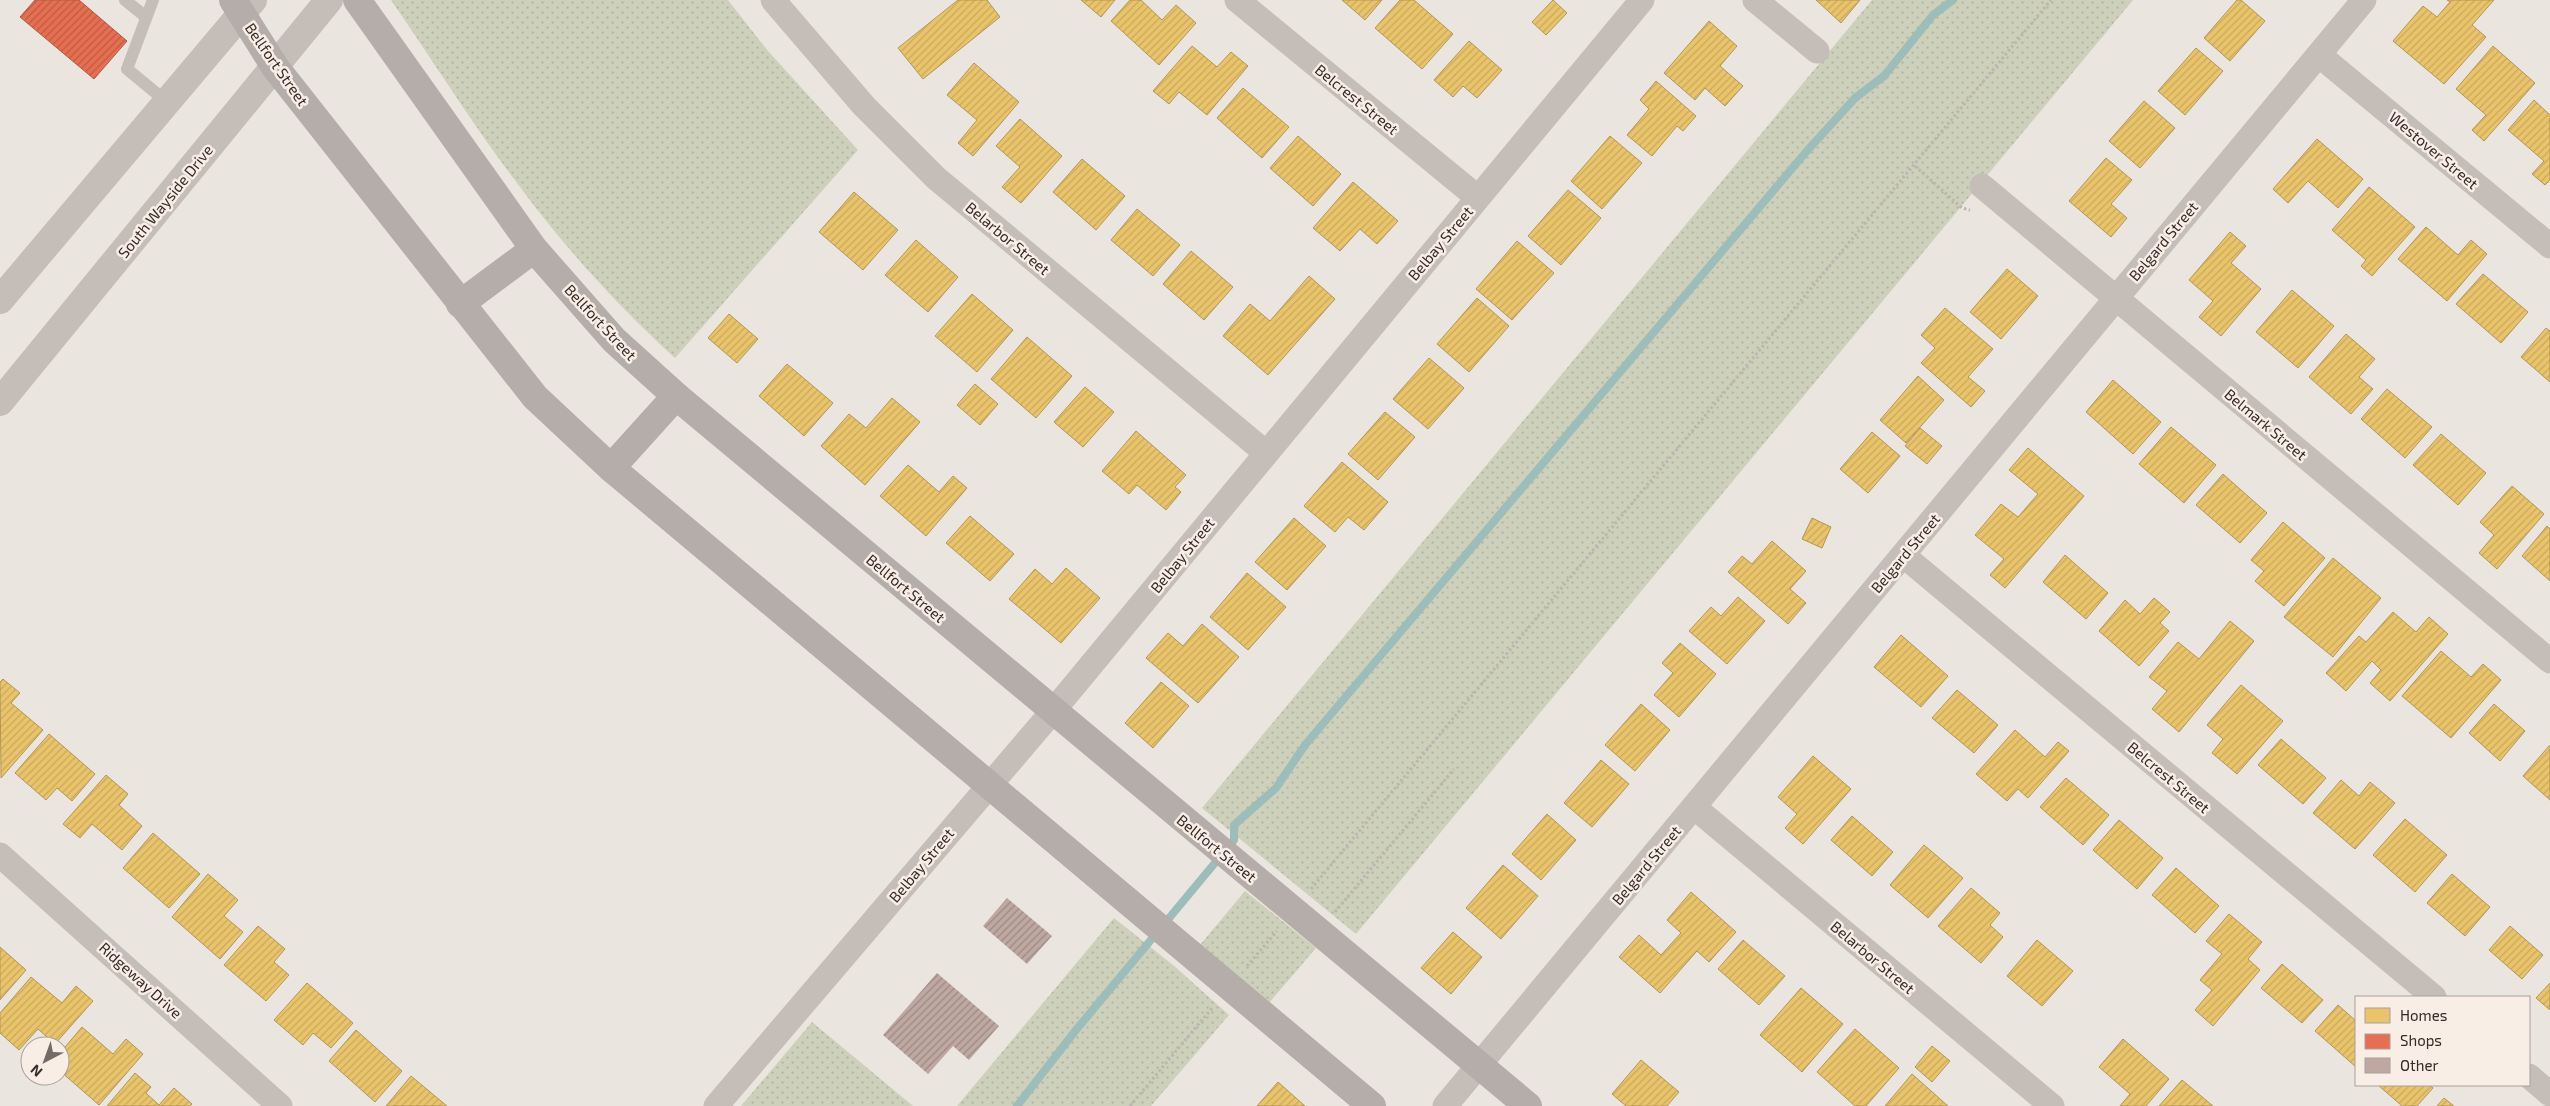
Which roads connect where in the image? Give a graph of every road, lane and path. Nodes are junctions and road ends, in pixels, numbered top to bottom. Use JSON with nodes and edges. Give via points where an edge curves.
{"nodes":[{"id":1,"x":125,"y":0,"type":"edge"},
{"id":2,"x":153,"y":0,"type":"edge"},
{"id":3,"x":330,"y":0,"type":"edge"},
{"id":4,"x":357,"y":0,"type":"edge"},
{"id":5,"x":772,"y":0,"type":"edge"},
{"id":6,"x":1237,"y":0,"type":"edge"},
{"id":7,"x":1642,"y":0,"type":"edge"},
{"id":8,"x":1755,"y":0,"type":"edge"},
{"id":9,"x":2051,"y":0,"type":"edge"},
{"id":10,"x":2364,"y":0,"type":"edge"},
{"id":11,"x":243,"y":4,"type":"edge"},
{"id":12,"x":146,"y":17,"type":"junction"},
{"id":13,"x":1817,"y":51,"type":"dead end"},
{"id":14,"x":2319,"y":54,"type":"junction"},
{"id":15,"x":275,"y":67,"type":"junction"},
{"id":16,"x":167,"y":102,"type":"junction"},
{"id":17,"x":1915,"y":166,"type":"junction"},
{"id":18,"x":1985,"y":188,"type":"joint"},
{"id":19,"x":1477,"y":197,"type":"junction"},
{"id":20,"x":2550,"y":246,"type":"edge"},
{"id":21,"x":534,"y":248,"type":"junction"},
{"id":22,"x":2114,"y":298,"type":"junction"},
{"id":23,"x":0,"y":300,"type":"edge"},
{"id":24,"x":460,"y":304,"type":"junction"},
{"id":25,"x":676,"y":396,"type":"junction"},
{"id":26,"x":0,"y":402,"type":"edge"},
{"id":27,"x":1266,"y":453,"type":"junction"},
{"id":28,"x":611,"y":468,"type":"junction"},
{"id":29,"x":1904,"y":556,"type":"junction"},
{"id":30,"x":2550,"y":660,"type":"edge"},
{"id":31,"x":1053,"y":712,"type":"junction"},
{"id":32,"x":1454,"y":769,"type":"dead end"},
{"id":33,"x":989,"y":785,"type":"junction"},
{"id":34,"x":1694,"y":807,"type":"junction"},
{"id":35,"x":0,"y":855,"type":"edge"},
{"id":36,"x":1307,"y":894,"type":"dead end"},
{"id":37,"x":1278,"y":929,"type":"dead end"},
{"id":38,"x":1318,"y":932,"type":"junction"},
{"id":39,"x":1244,"y":970,"type":"dead end"},
{"id":40,"x":2433,"y":996,"type":"edge"},
{"id":41,"x":1215,"y":1004,"type":"dead end"},
{"id":42,"x":1478,"y":1065,"type":"junction"},
{"id":43,"x":2530,"y":1077,"type":"edge"},
{"id":44,"x":2550,"y":1094,"type":"edge"},
{"id":45,"x":280,"y":1106,"type":"edge"},
{"id":46,"x":716,"y":1106,"type":"edge"},
{"id":47,"x":1130,"y":1106,"type":"edge"},
{"id":48,"x":1372,"y":1106,"type":"edge"},
{"id":49,"x":1445,"y":1106,"type":"edge"},
{"id":50,"x":1528,"y":1106,"type":"edge"},
{"id":51,"x":2052,"y":1106,"type":"edge"}],
"edges":[{"from":1,"to":12,"type":"lane"},
{"from":2,"to":12,"type":"lane"},
{"from":3,"to":15,"type":"street","name":"South Wayside Drive"},
{"from":4,"to":21,"type":"main road","name":"Bellfort Street"},
{"from":5,"to":27,"type":"street","name":"Belarbor Street","via":[[864,106],[936,178]]},
{"from":6,"to":19,"type":"street","name":"Belcrest Street"},
{"from":7,"to":19,"type":"street","name":"Belbay Street"},
{"from":8,"to":13,"type":"street"},
{"from":9,"to":17,"type":"path"},
{"from":10,"to":14,"type":"street","name":"Belgard Street"},
{"from":11,"to":15,"type":"main road","name":"Bellfort Street"},
{"from":11,"to":16,"type":"street"},
{"from":12,"to":16,"type":"lane","via":[[127,69]]},
{"from":14,"to":20,"type":"street","name":"Westover Street"},
{"from":14,"to":22,"type":"street","name":"Belgard Street"},
{"from":15,"to":24,"type":"main road","name":"Bellfort Street"},
{"from":15,"to":26,"type":"street","name":"South Wayside Drive"},
{"from":16,"to":23,"type":"street"},
{"from":17,"to":18,"type":"path","via":[[1966,211],[1973,207]]},
{"from":17,"to":36,"type":"path"},
{"from":18,"to":22,"type":"street","name":"Belmark Street"},
{"from":19,"to":27,"type":"street","name":"Belbay Street"},
{"from":21,"to":24,"type":"main road"},
{"from":21,"to":25,"type":"main road","name":"Bellfort Street","via":[[614,340]]},
{"from":22,"to":29,"type":"street","name":"Belgard Street"},
{"from":22,"to":30,"type":"street","name":"Belmark Street"},
{"from":24,"to":28,"type":"main road","name":"Bellfort Street","via":[[535,397]]},
{"from":25,"to":28,"type":"main road"},
{"from":25,"to":31,"type":"main road","name":"Bellfort Street"},
{"from":27,"to":31,"type":"street","name":"Belbay Street"},
{"from":28,"to":33,"type":"main road","name":"Bellfort Street"},
{"from":29,"to":34,"type":"street","name":"Belgard Street"},
{"from":29,"to":40,"type":"street","name":"Belcrest Street"},
{"from":31,"to":33,"type":"street","name":"Belbay Street"},
{"from":31,"to":38,"type":"main road","name":"Bellfort Street"},
{"from":32,"to":38,"type":"path"},
{"from":33,"to":46,"type":"street","name":"Belbay Street"},
{"from":33,"to":48,"type":"main road","name":"Bellfort Street"},
{"from":34,"to":42,"type":"street","name":"Belgard Street"},
{"from":34,"to":51,"type":"street","name":"Belarbor Street"},
{"from":35,"to":45,"type":"street","name":"Ridgeway Drive"},
{"from":37,"to":39,"type":"path"},
{"from":38,"to":42,"type":"main road","name":"Bellfort Street"},
{"from":41,"to":47,"type":"path"},
{"from":42,"to":49,"type":"street","name":"Belgard Street"},
{"from":42,"to":50,"type":"main road","name":"Bellfort Street"},
{"from":43,"to":44,"type":"street"}]}
